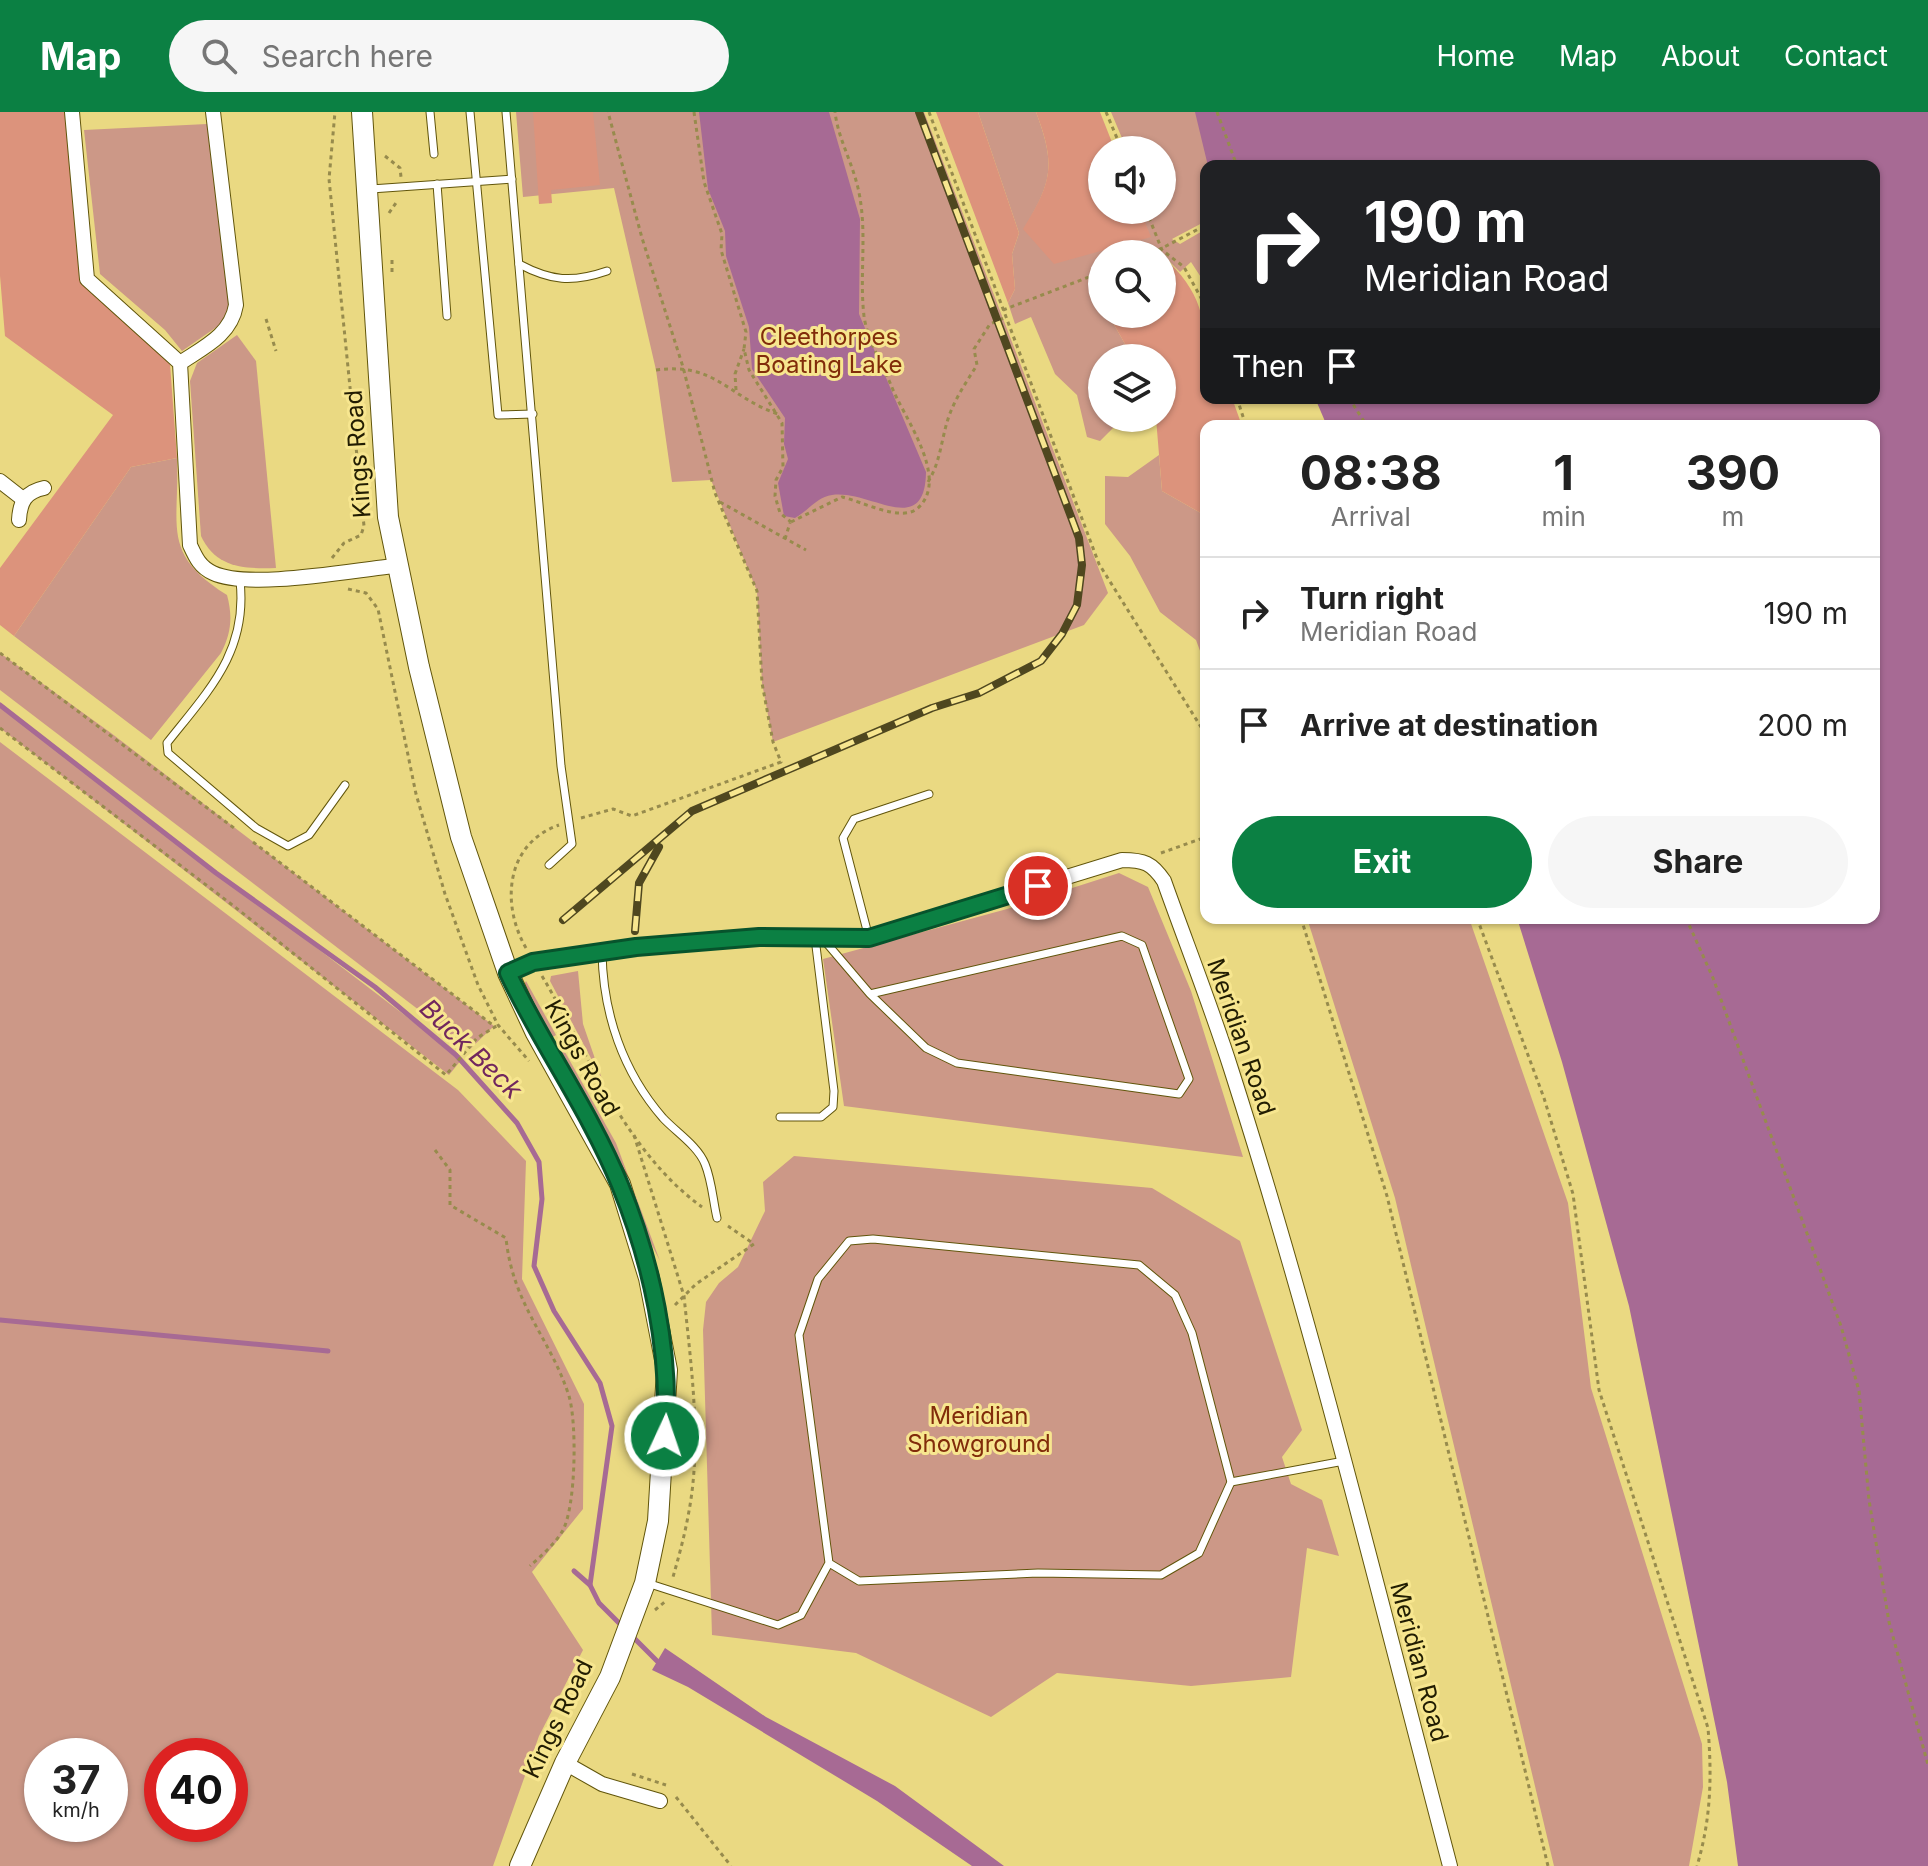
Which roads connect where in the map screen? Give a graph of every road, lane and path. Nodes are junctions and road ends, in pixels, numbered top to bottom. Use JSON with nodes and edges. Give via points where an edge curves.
{"nodes":[{"id":1,"x":72,"y":112,"type":"edge"},
{"id":2,"x":213,"y":112,"type":"edge"},
{"id":3,"x":362,"y":112,"type":"edge"},
{"id":4,"x":430,"y":112,"type":"edge"},
{"id":5,"x":470,"y":112,"type":"edge"},
{"id":6,"x":506,"y":112,"type":"edge"},
{"id":7,"x":608,"y":112,"type":"edge"},
{"id":8,"x":694,"y":112,"type":"edge"},
{"id":9,"x":835,"y":112,"type":"edge"},
{"id":10,"x":929,"y":112,"type":"edge"},
{"id":11,"x":1106,"y":112,"type":"edge"},
{"id":12,"x":1217,"y":112,"type":"edge"},
{"id":13,"x":1116,"y":136,"type":"edge"},
{"id":14,"x":434,"y":154,"type":"dead end"},
{"id":15,"x":1235,"y":160,"type":"edge"},
{"id":16,"x":512,"y":179,"type":"junction"},
{"id":17,"x":477,"y":182,"type":"junction"},
{"id":18,"x":437,"y":184,"type":"junction"},
{"id":19,"x":365,"y":190,"type":"junction"},
{"id":20,"x":1200,"y":228,"type":"edge"},
{"id":21,"x":1176,"y":242,"type":"edge"},
{"id":22,"x":1176,"y":261,"type":"edge"},
{"id":23,"x":519,"y":264,"type":"junction"},
{"id":24,"x":607,"y":271,"type":"dead end"},
{"id":25,"x":1088,"y":277,"type":"edge"},
{"id":26,"x":1200,"y":296,"type":"edge"},
{"id":27,"x":1003,"y":310,"type":"junction"},
{"id":28,"x":447,"y":316,"type":"dead end"},
{"id":29,"x":1006,"y":317,"type":"junction"},
{"id":30,"x":266,"y":319,"type":"dead end"},
{"id":31,"x":744,"y":349,"type":"junction"},
{"id":32,"x":276,"y":351,"type":"dead end"},
{"id":33,"x":180,"y":363,"type":"junction"},
{"id":34,"x":683,"y":367,"type":"junction"},
{"id":35,"x":656,"y":370,"type":"dead end"},
{"id":36,"x":736,"y":390,"type":"junction"},
{"id":37,"x":533,"y":414,"type":"junction"},
{"id":38,"x":778,"y":414,"type":"junction"},
{"id":39,"x":0,"y":481,"type":"edge"},
{"id":40,"x":928,"y":483,"type":"junction"},
{"id":41,"x":44,"y":488,"type":"dead end"},
{"id":42,"x":23,"y":499,"type":"junction"},
{"id":43,"x":717,"y":500,"type":"junction"},
{"id":44,"x":19,"y":520,"type":"dead end"},
{"id":45,"x":791,"y":522,"type":"junction"},
{"id":46,"x":785,"y":539,"type":"junction"},
{"id":47,"x":806,"y":550,"type":"dead end"},
{"id":48,"x":395,"y":566,"type":"junction"},
{"id":49,"x":240,"y":581,"type":"junction"},
{"id":50,"x":1200,"y":725,"type":"edge"},
{"id":51,"x":0,"y":728,"type":"edge"},
{"id":52,"x":345,"y":785,"type":"dead end"},
{"id":53,"x":929,"y":794,"type":"dead end"},
{"id":54,"x":568,"y":822,"type":"junction"},
{"id":55,"x":1200,"y":839,"type":"edge"},
{"id":56,"x":1143,"y":860,"type":"junction"},
{"id":57,"x":549,"y":865,"type":"dead end"},
{"id":58,"x":1303,"y":924,"type":"edge"},
{"id":59,"x":1479,"y":924,"type":"edge"},
{"id":60,"x":1689,"y":924,"type":"edge"},
{"id":61,"x":818,"y":938,"type":"junction"},
{"id":62,"x":869,"y":938,"type":"junction"},
{"id":63,"x":602,"y":952,"type":"junction"},
{"id":64,"x":533,"y":962,"type":"junction"},
{"id":65,"x":508,"y":973,"type":"junction"},
{"id":66,"x":870,"y":994,"type":"junction"},
{"id":67,"x":498,"y":1025,"type":"dead end"},
{"id":68,"x":527,"y":1060,"type":"dead end"},
{"id":69,"x":536,"y":1070,"type":"dead end"},
{"id":70,"x":780,"y":1117,"type":"dead end"},
{"id":71,"x":435,"y":1150,"type":"dead end"},
{"id":72,"x":717,"y":1218,"type":"junction"},
{"id":73,"x":657,"y":1321,"type":"junction"},
{"id":74,"x":1344,"y":1461,"type":"junction"},
{"id":75,"x":1231,"y":1482,"type":"junction"},
{"id":76,"x":829,"y":1563,"type":"junction"},
{"id":77,"x":530,"y":1566,"type":"dead end"},
{"id":78,"x":645,"y":1583,"type":"junction"},
{"id":79,"x":565,"y":1763,"type":"junction"},
{"id":80,"x":1928,"y":1765,"type":"edge"},
{"id":81,"x":625,"y":1773,"type":"dead end"},
{"id":82,"x":660,"y":1801,"type":"dead end"},
{"id":83,"x":520,"y":1866,"type":"edge"},
{"id":84,"x":731,"y":1866,"type":"edge"},
{"id":85,"x":1450,"y":1866,"type":"edge"},
{"id":86,"x":1548,"y":1866,"type":"edge"},
{"id":87,"x":1697,"y":1866,"type":"edge"}],
"edges":[{"from":1,"to":33,"type":"street","via":[[87,279]]},
{"from":2,"to":33,"type":"street","via":[[236,305],[233,322]]},
{"from":3,"to":19,"type":"street","name":"Kings Road"},
{"from":4,"to":14,"type":"lane"},
{"from":5,"to":17,"type":"lane"},
{"from":6,"to":16,"type":"lane"},
{"from":7,"to":34,"type":"path"},
{"from":8,"to":31,"type":"path","via":[[704,182],[746,332]]},
{"from":9,"to":40,"type":"path","via":[[858,189],[865,236],[864,318],[896,400],[927,454]]},
{"from":10,"to":27,"type":"path"},
{"from":11,"to":13,"type":"path"},
{"from":12,"to":15,"type":"path"},
{"from":16,"to":17,"type":"lane"},
{"from":16,"to":23,"type":"lane"},
{"from":17,"to":18,"type":"lane"},
{"from":17,"to":37,"type":"lane","via":[[498,415]]},
{"from":18,"to":19,"type":"lane"},
{"from":18,"to":28,"type":"lane"},
{"from":19,"to":48,"type":"street","name":"Kings Road"},
{"from":20,"to":21,"type":"path"},
{"from":22,"to":26,"type":"path"},
{"from":23,"to":24,"type":"lane","via":[[547,278],[586,278]]},
{"from":23,"to":37,"type":"lane"},
{"from":25,"to":27,"type":"path"},
{"from":27,"to":29,"type":"path"},
{"from":29,"to":40,"type":"path","via":[[990,324],[974,349],[977,365],[958,394],[939,464]]},
{"from":29,"to":50,"type":"path","via":[[1099,564]]},
{"from":30,"to":32,"type":"path"},
{"from":31,"to":36,"type":"path","via":[[735,374]]},
{"from":31,"to":38,"type":"path","via":[[749,370]]},
{"from":33,"to":49,"type":"street","via":[[190,545],[197,562]]},
{"from":34,"to":35,"type":"path"},
{"from":34,"to":36,"type":"path"},
{"from":34,"to":43,"type":"path"},
{"from":36,"to":38,"type":"path","via":[[750,404]]},
{"from":37,"to":54,"type":"lane"},
{"from":38,"to":45,"type":"path","via":[[783,467],[775,496],[780,513]]},
{"from":39,"to":42,"type":"street"},
{"from":40,"to":45,"type":"path","via":[[921,507],[913,512],[893,512],[842,497]]},
{"from":41,"to":42,"type":"street"},
{"from":42,"to":44,"type":"street"},
{"from":43,"to":46,"type":"path"},
{"from":43,"to":54,"type":"path","via":[[757,591],[762,683],[781,762],[632,816],[613,809]]},
{"from":45,"to":46,"type":"path"},
{"from":46,"to":47,"type":"path"},
{"from":48,"to":49,"type":"street"},
{"from":48,"to":65,"type":"street","name":"Kings Road","via":[[461,837]]},
{"from":49,"to":52,"type":"lane","via":[[237,642],[219,678],[167,743],[168,753],[256,828],[288,846],[309,835]]},
{"from":51,"to":67,"type":"path","via":[[449,1075],[477,1038]]},
{"from":53,"to":62,"type":"lane","via":[[854,819],[843,838]]},
{"from":54,"to":57,"type":"lane","via":[[572,844]]},
{"from":54,"to":64,"type":"path","via":[[534,838],[514,870],[511,918]]},
{"from":55,"to":56,"type":"path"},
{"from":56,"to":62,"type":"street","via":[[1122,860]]},
{"from":56,"to":74,"type":"street","name":"Meridian Road","via":[[1164,881],[1231,1067]]},
{"from":58,"to":86,"type":"path","via":[[1387,1196]]},
{"from":59,"to":87,"type":"path","via":[[1544,1098],[1573,1194],[1599,1390],[1708,1728],[1713,1783]]},
{"from":60,"to":80,"type":"path","via":[[1841,1326],[1859,1391],[1869,1500],[1889,1622]]},
{"from":61,"to":62,"type":"street"},
{"from":61,"to":63,"type":"street","via":[[759,937]]},
{"from":61,"to":66,"type":"lane"},
{"from":61,"to":70,"type":"lane","via":[[833,1107],[821,1117]]},
{"from":63,"to":64,"type":"street"},
{"from":63,"to":72,"type":"lane","via":[[606,1001],[620,1049],[650,1103],[705,1163]]},
{"from":64,"to":65,"type":"street"},
{"from":64,"to":72,"type":"path","via":[[648,1154],[685,1194]]},
{"from":65,"to":73,"type":"street","name":"Kings Road","via":[[620,1184],[639,1239]]},
{"from":66,"to":66,"type":"lane","via":[[1122,936],[1142,945],[1189,1079],[1179,1094],[957,1063],[926,1048]]},
{"from":68,"to":69,"type":"path"},
{"from":71,"to":77,"type":"path","via":[[450,1170],[450,1205],[506,1238],[520,1301],[569,1398],[573,1467],[566,1519],[563,1530]]},
{"from":72,"to":73,"type":"path","via":[[754,1244],[696,1284]]},
{"from":73,"to":78,"type":"street","name":"Kings Road","via":[[667,1370],[667,1408],[658,1521]]},
{"from":74,"to":75,"type":"lane"},
{"from":74,"to":85,"type":"street","name":"Meridian Road"},
{"from":75,"to":76,"type":"lane","via":[[1199,1553],[1161,1575],[1038,1573],[859,1581]]},
{"from":75,"to":76,"type":"lane","via":[[1192,1333],[1175,1295],[1139,1265],[849,1241],[818,1279],[799,1335]]},
{"from":76,"to":78,"type":"lane","via":[[801,1615],[778,1625]]},
{"from":78,"to":79,"type":"street","name":"Kings Road","via":[[610,1677]]},
{"from":79,"to":82,"type":"street","via":[[602,1784]]},
{"from":79,"to":83,"type":"street","name":"Kings Road"},
{"from":81,"to":84,"type":"path","via":[[664,1782]]}]}
